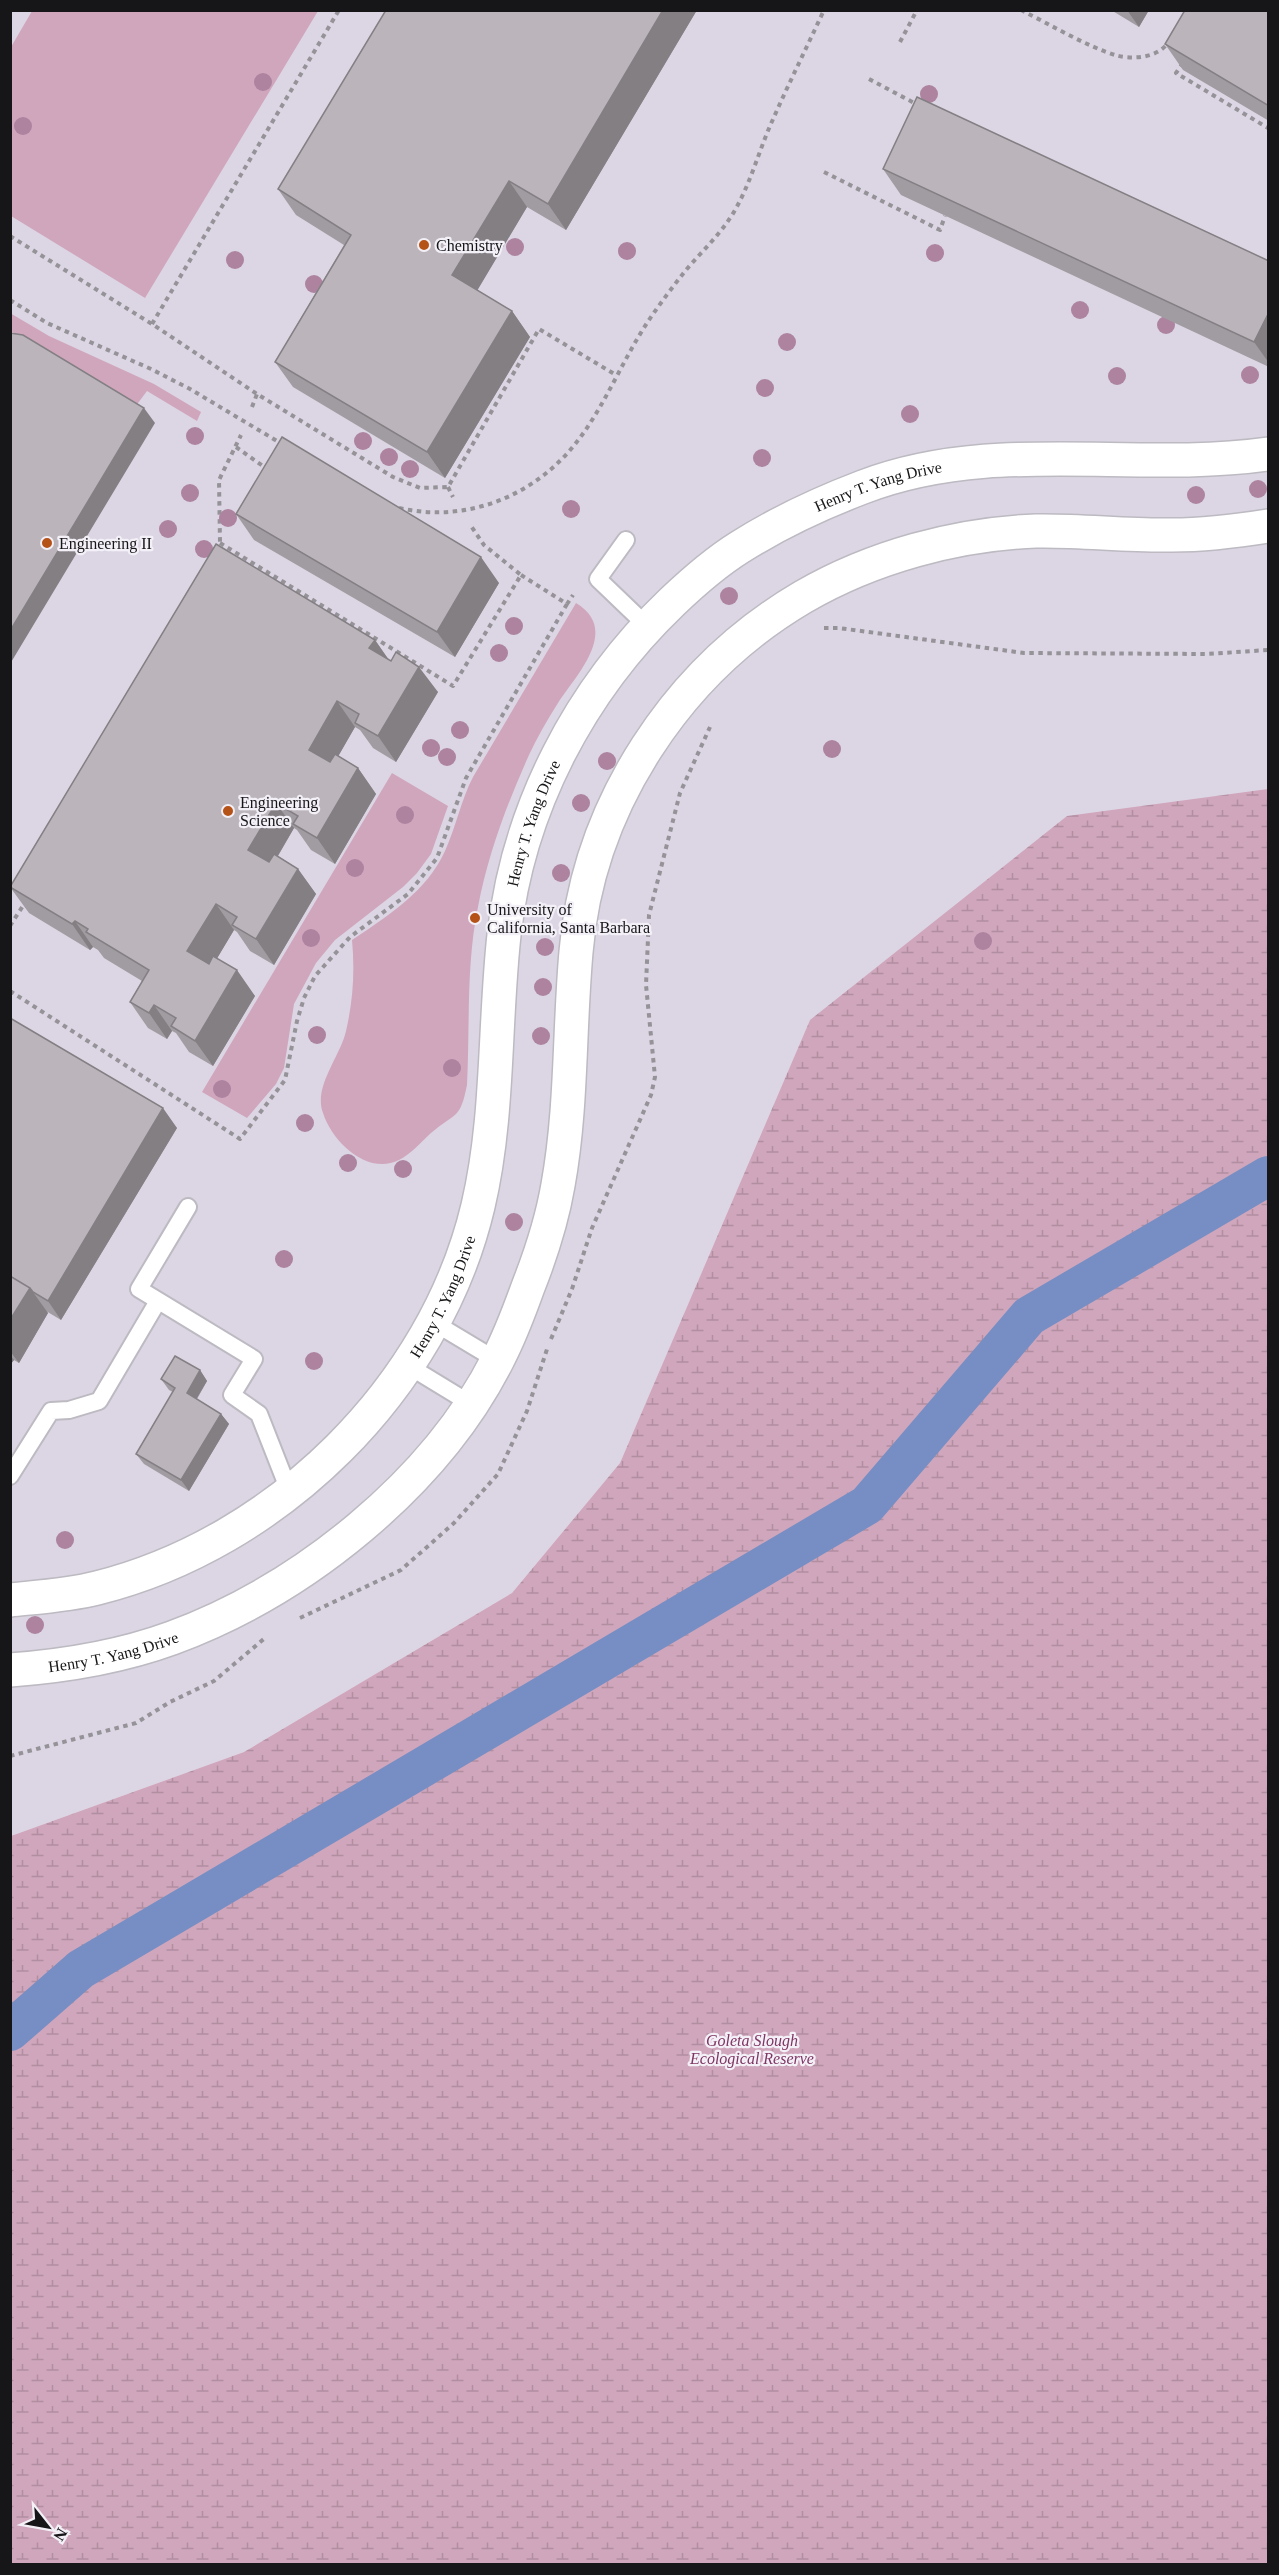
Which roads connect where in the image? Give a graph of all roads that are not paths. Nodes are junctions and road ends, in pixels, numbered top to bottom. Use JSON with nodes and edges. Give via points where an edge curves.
{"nodes":[{"id":1,"x":1269,"y":454,"type":"edge"},
{"id":2,"x":1269,"y":526,"type":"edge"},
{"id":3,"x":626,"y":540,"type":"dead end"},
{"id":4,"x":648,"y":626,"type":"junction"},
{"id":5,"x":188,"y":1207,"type":"dead end"},
{"id":6,"x":158,"y":1301,"type":"junction"},
{"id":7,"x":432,"y":1323,"type":"junction"},
{"id":8,"x":498,"y":1361,"type":"junction"},
{"id":9,"x":407,"y":1365,"type":"junction"},
{"id":10,"x":471,"y":1404,"type":"junction"},
{"id":11,"x":10,"y":1476,"type":"edge"},
{"id":12,"x":290,"y":1493,"type":"junction"},
{"id":13,"x":10,"y":1600,"type":"edge"},
{"id":14,"x":10,"y":1670,"type":"edge"}],
"edges":[{"from":1,"to":4,"type":"main road","name":"Henry T. Yang Drive","via":[[1174,461],[1030,458],[942,464],[865,486],[794,517],[737,549],[694,582]]},
{"from":2,"to":8,"type":"main road","name":"Henry T. Yang Drive","via":[[1172,535],[1035,531],[975,537],[921,549],[866,567],[806,596],[750,633],[704,675],[657,732],[628,776],[602,834],[576,947],[565,1137],[558,1188],[544,1246]]},
{"from":3,"to":4,"type":"lane","via":[[597,579]]},
{"from":4,"to":7,"type":"main road","name":"Henry T. Yang Drive","via":[[613,666],[572,727],[539,795],[514,876],[504,933],[490,1147],[478,1208],[462,1258]]},
{"from":5,"to":6,"type":"lane","via":[[139,1289]]},
{"from":6,"to":11,"type":"lane","via":[[99,1401],[51,1411]]},
{"from":6,"to":12,"type":"lane","via":[[254,1359],[232,1395],[258,1414]]},
{"from":7,"to":8,"type":"lane"},
{"from":7,"to":9,"type":"main road","name":"Henry T. Yang Drive"},
{"from":8,"to":10,"type":"main road","name":"Henry T. Yang Drive"},
{"from":9,"to":10,"type":"lane"},
{"from":9,"to":12,"type":"main road","name":"Henry T. Yang Drive","via":[[332,1457]]},
{"from":10,"to":14,"type":"main road","name":"Henry T. Yang Drive","via":[[400,1490],[364,1525],[278,1588],[170,1639],[111,1656]]},
{"from":12,"to":13,"type":"main road","name":"Henry T. Yang Drive","via":[[245,1525],[147,1574],[94,1590]]}]}
